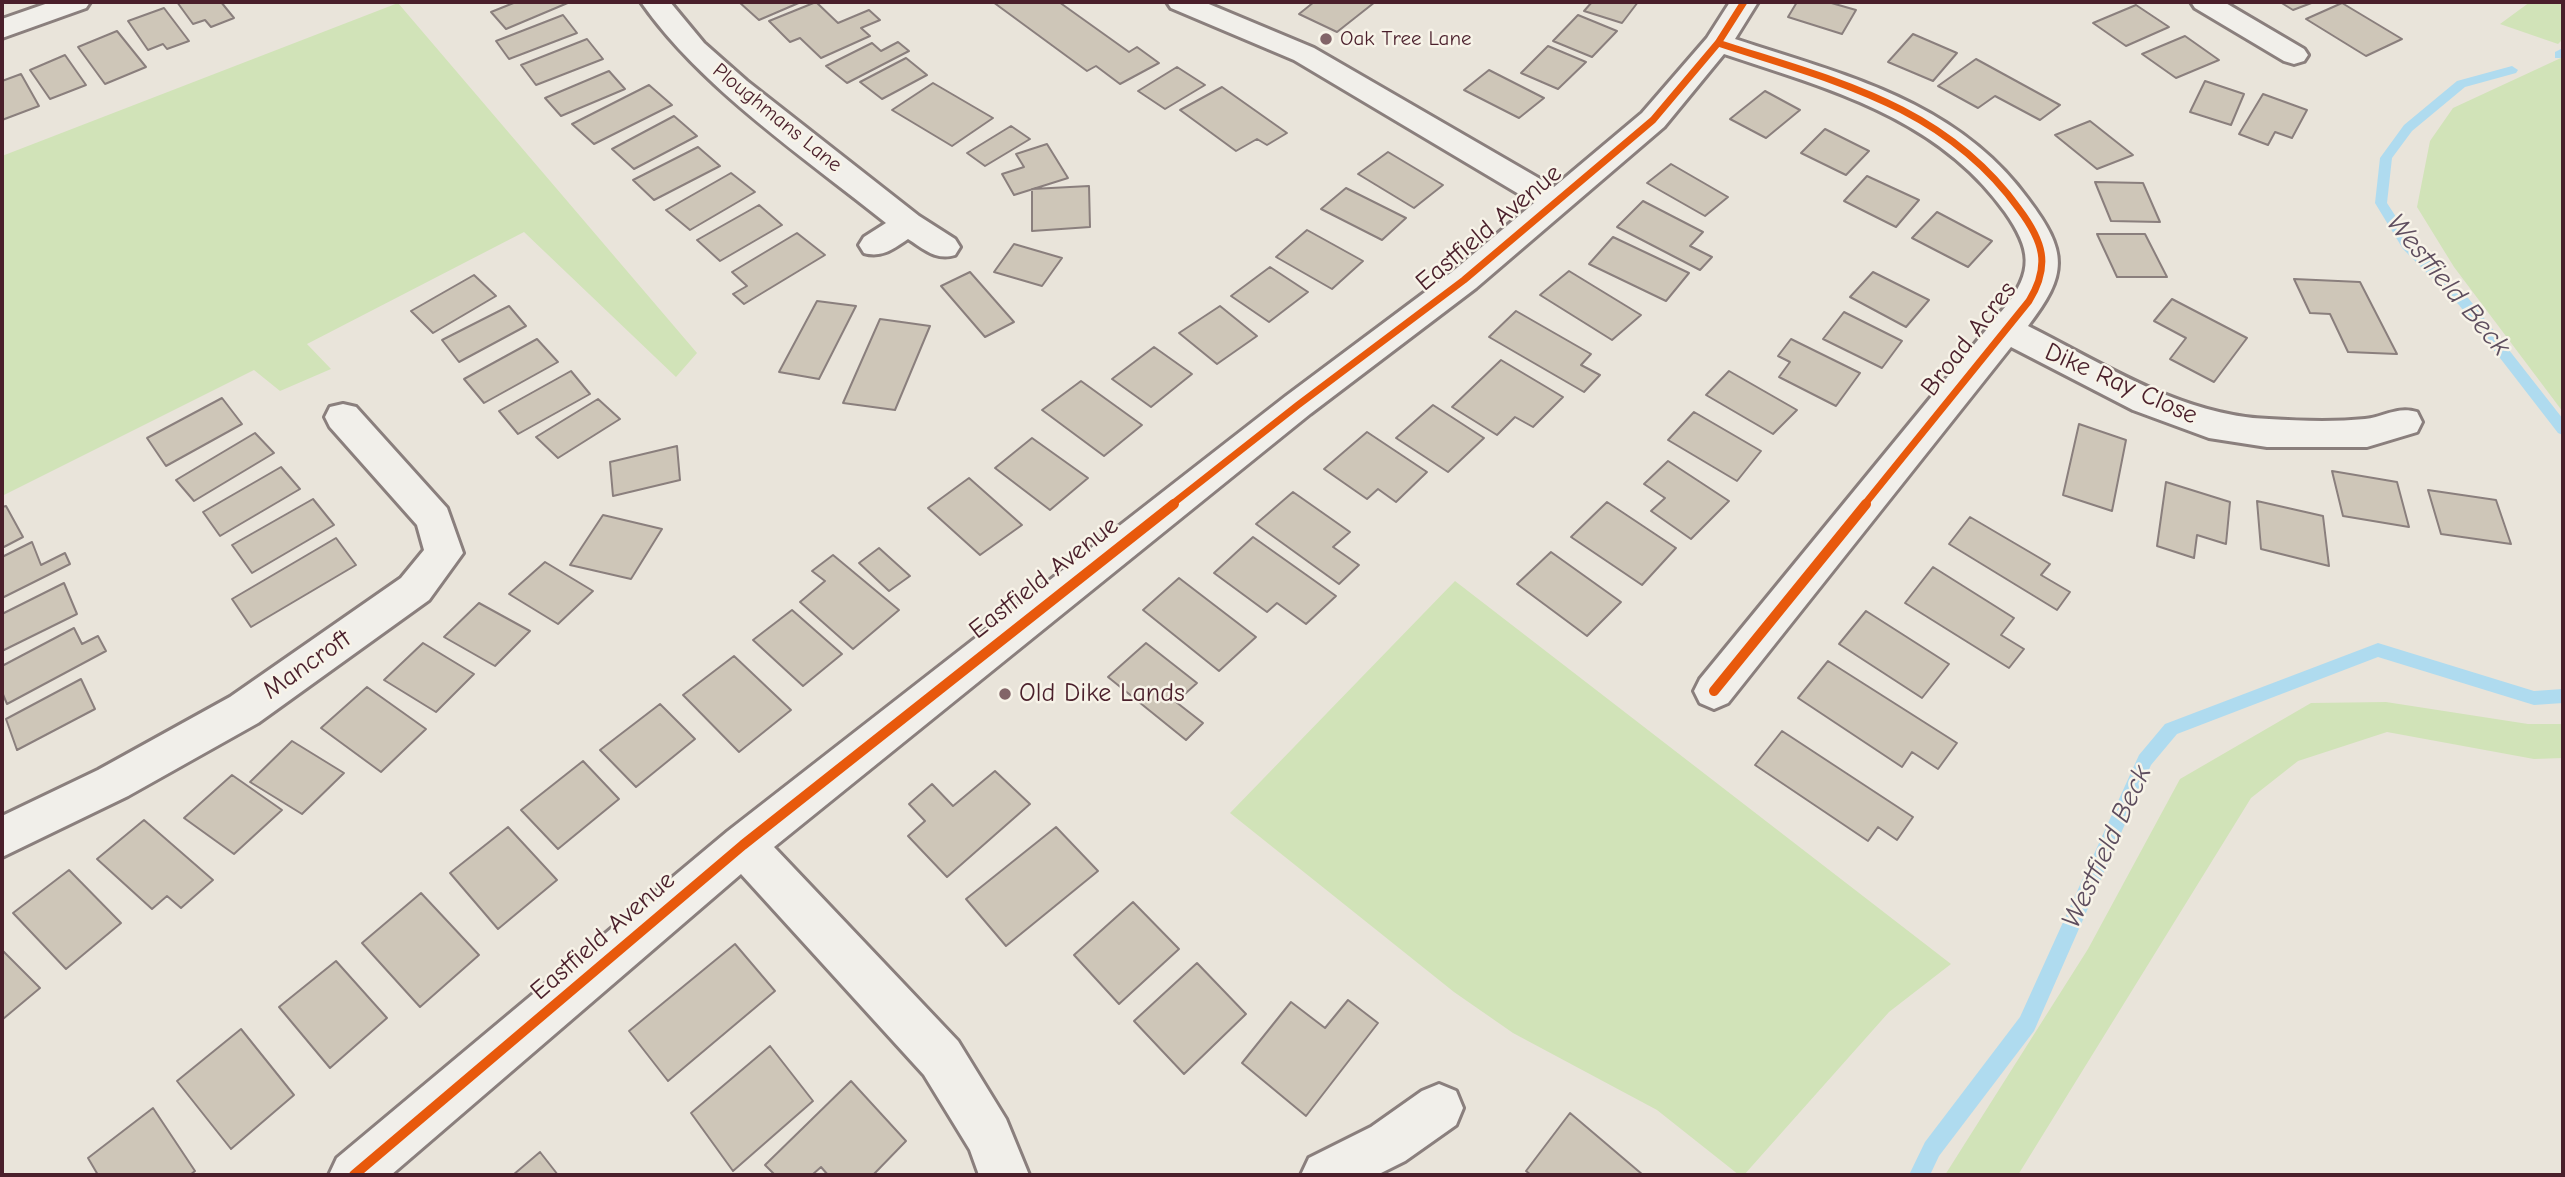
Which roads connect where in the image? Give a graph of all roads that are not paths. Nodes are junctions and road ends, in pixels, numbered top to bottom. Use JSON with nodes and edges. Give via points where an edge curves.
{"nodes":[{"id":1,"x":76,"y":2,"type":"edge"},
{"id":2,"x":655,"y":2,"type":"edge"},
{"id":3,"x":1744,"y":2,"type":"edge"},
{"id":4,"x":2205,"y":2,"type":"edge"},
{"id":5,"x":1192,"y":4,"type":"edge"},
{"id":6,"x":2,"y":29,"type":"edge"},
{"id":7,"x":1718,"y":43,"type":"junction"},
{"id":8,"x":2294,"y":55,"type":"dead end"},
{"id":9,"x":1554,"y":201,"type":"junction"},
{"id":10,"x":908,"y":224,"type":"junction"},
{"id":11,"x":875,"y":245,"type":"dead end"},
{"id":12,"x":944,"y":247,"type":"dead end"},
{"id":13,"x":2006,"y":330,"type":"junction"},
{"id":14,"x":343,"y":417,"type":"dead end"},
{"id":15,"x":2404,"y":422,"type":"dead end"},
{"id":16,"x":1714,"y":691,"type":"dead end"},
{"id":17,"x":2,"y":837,"type":"edge"},
{"id":18,"x":743,"y":845,"type":"junction"},
{"id":19,"x":1439,"y":1108,"type":"dead end"},
{"id":20,"x":354,"y":1175,"type":"edge"},
{"id":21,"x":1004,"y":1175,"type":"edge"},
{"id":22,"x":1326,"y":1175,"type":"edge"}],
"edges":[{"from":1,"to":6,"type":"street"},
{"from":2,"to":10,"type":"street","name":"Ploughmans Lane","via":[[694,49],[737,88]]},
{"from":3,"to":7,"type":"street","name":"Eastfield Avenue"},
{"from":4,"to":8,"type":"street"},
{"from":5,"to":9,"type":"street","via":[[1304,54]]},
{"from":7,"to":9,"type":"street","name":"Eastfield Avenue","via":[[1653,120]]},
{"from":7,"to":13,"type":"street","name":"Broad Acres","via":[[1871,95],[1928,122],[1979,160],[2015,201],[2039,242],[2043,266],[2033,295]]},
{"from":9,"to":18,"type":"street","name":"Eastfield Avenue","via":[[1464,280],[1298,405]]},
{"from":10,"to":11,"type":"street"},
{"from":10,"to":12,"type":"street","name":"Ploughmans Lane"},
{"from":13,"to":15,"type":"street","name":"Dike Ray Close","via":[[2145,401],[2209,424],[2267,433],[2367,433]]},
{"from":13,"to":16,"type":"street","name":"Broad Acres"},
{"from":14,"to":17,"type":"street","name":"Mancroft","via":[[434,519],[444,553],[415,589],[244,710],[113,783]]},
{"from":18,"to":20,"type":"street","name":"Eastfield Avenue"},
{"from":18,"to":21,"type":"street","via":[[941,1058],[989,1136]]},
{"from":19,"to":22,"type":"street","via":[[1388,1144]]}]}
